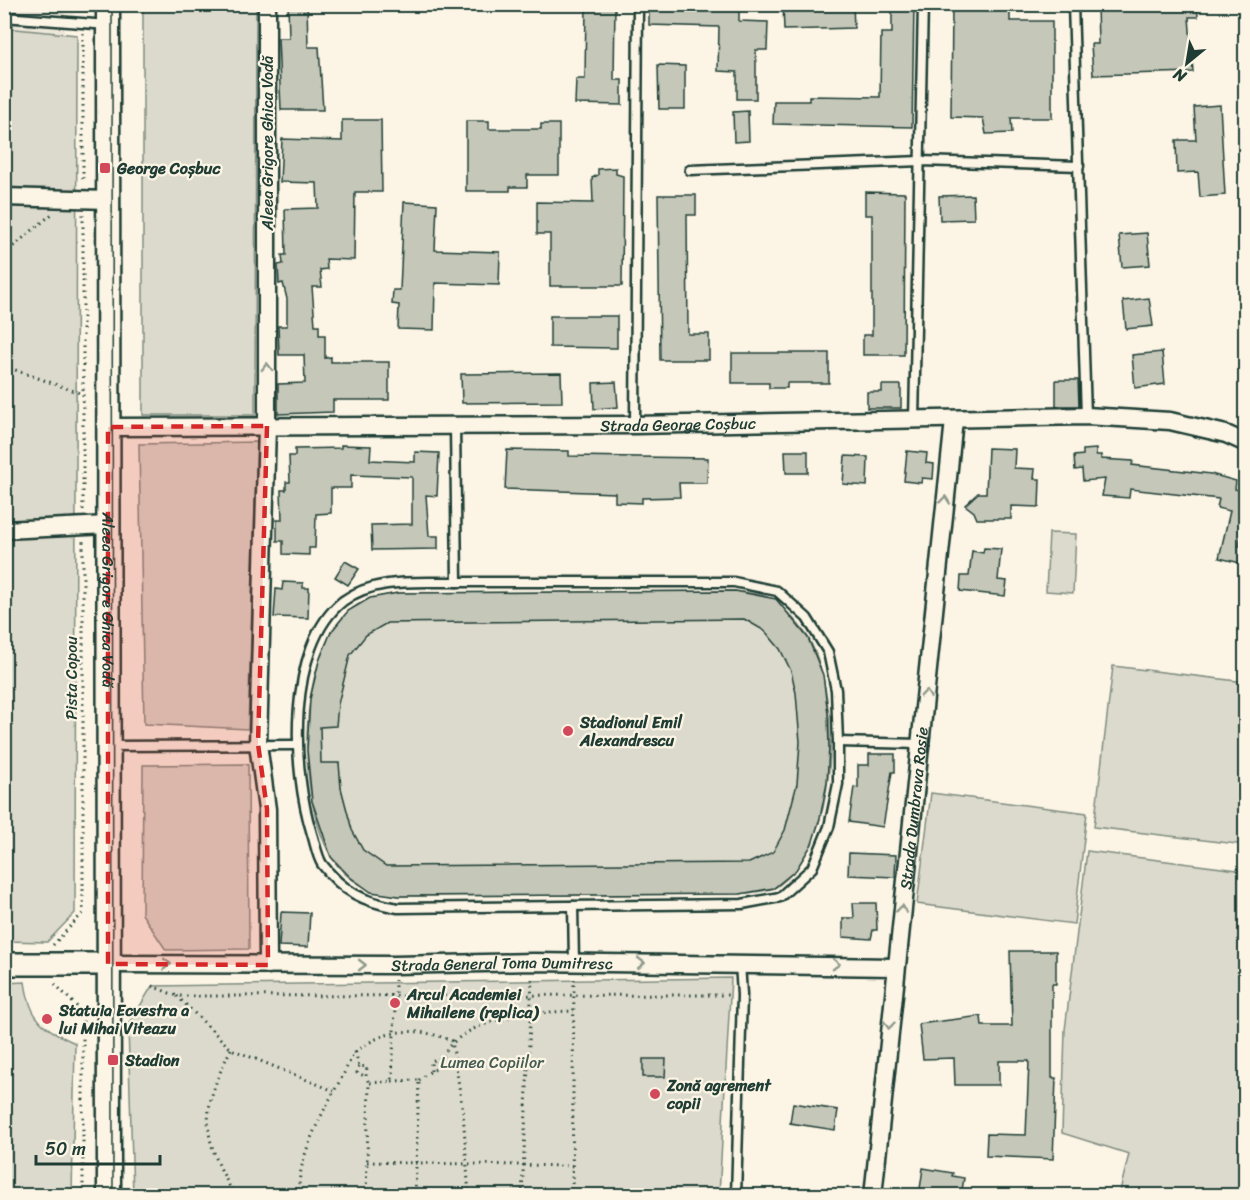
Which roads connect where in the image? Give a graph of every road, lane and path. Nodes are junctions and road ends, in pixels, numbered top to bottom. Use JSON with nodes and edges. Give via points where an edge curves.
{"nodes":[{"id":1,"x":267,"y":4,"type":"edge"},
{"id":2,"x":638,"y":4,"type":"edge"},
{"id":3,"x":923,"y":4,"type":"edge"},
{"id":4,"x":1073,"y":4,"type":"edge"},
{"id":5,"x":108,"y":15,"type":"edge"},
{"id":6,"x":4,"y":17,"type":"edge"},
{"id":7,"x":921,"y":161,"type":"junction"},
{"id":8,"x":1079,"y":166,"type":"junction"},
{"id":9,"x":690,"y":170,"type":"dead end"},
{"id":10,"x":4,"y":196,"type":"edge"},
{"id":11,"x":69,"y":200,"type":"junction"},
{"id":12,"x":108,"y":200,"type":"junction"},
{"id":13,"x":4,"y":254,"type":"edge"},
{"id":14,"x":4,"y":366,"type":"edge"},
{"id":15,"x":1086,"y":416,"type":"junction"},
{"id":16,"x":914,"y":420,"type":"junction"},
{"id":17,"x":954,"y":420,"type":"junction"},
{"id":18,"x":455,"y":425,"type":"junction"},
{"id":19,"x":635,"y":425,"type":"junction"},
{"id":20,"x":267,"y":426,"type":"junction"},
{"id":21,"x":108,"y":427,"type":"junction"},
{"id":22,"x":1245,"y":443,"type":"edge"},
{"id":23,"x":83,"y":525,"type":"junction"},
{"id":24,"x":108,"y":525,"type":"junction"},
{"id":25,"x":4,"y":530,"type":"edge"},
{"id":26,"x":457,"y":582,"type":"junction"},
{"id":27,"x":838,"y":742,"type":"junction"},
{"id":28,"x":258,"y":744,"type":"junction"},
{"id":29,"x":920,"y":744,"type":"junction"},
{"id":30,"x":296,"y":745,"type":"junction"},
{"id":31,"x":109,"y":746,"type":"junction"},
{"id":32,"x":573,"y":906,"type":"junction"},
{"id":33,"x":49,"y":949,"type":"dead end"},
{"id":34,"x":533,"y":962,"type":"junction"},
{"id":35,"x":574,"y":962,"type":"junction"},
{"id":36,"x":740,"y":963,"type":"junction"},
{"id":37,"x":4,"y":964,"type":"edge"},
{"id":38,"x":108,"y":964,"type":"junction"},
{"id":39,"x":268,"y":964,"type":"junction"},
{"id":40,"x":895,"y":967,"type":"junction"},
{"id":41,"x":49,"y":980,"type":"dead end"},
{"id":42,"x":152,"y":986,"type":"dead end"},
{"id":43,"x":531,"y":995,"type":"junction"},
{"id":44,"x":574,"y":995,"type":"junction"},
{"id":45,"x":742,"y":995,"type":"junction"},
{"id":46,"x":177,"y":996,"type":"junction"},
{"id":47,"x":394,"y":1008,"type":"dead end"},
{"id":48,"x":574,"y":1011,"type":"junction"},
{"id":49,"x":530,"y":1012,"type":"junction"},
{"id":50,"x":394,"y":1032,"type":"junction"},
{"id":51,"x":452,"y":1041,"type":"junction"},
{"id":52,"x":231,"y":1049,"type":"junction"},
{"id":53,"x":355,"y":1052,"type":"junction"},
{"id":54,"x":441,"y":1058,"type":"junction"},
{"id":55,"x":359,"y":1066,"type":"junction"},
{"id":56,"x":431,"y":1071,"type":"junction"},
{"id":57,"x":366,"y":1076,"type":"junction"},
{"id":58,"x":419,"y":1080,"type":"junction"},
{"id":59,"x":392,"y":1082,"type":"junction"},
{"id":60,"x":369,"y":1083,"type":"junction"},
{"id":61,"x":334,"y":1091,"type":"junction"},
{"id":62,"x":367,"y":1162,"type":"junction"},
{"id":63,"x":416,"y":1162,"type":"junction"},
{"id":64,"x":467,"y":1164,"type":"junction"},
{"id":65,"x":524,"y":1165,"type":"junction"},
{"id":66,"x":572,"y":1167,"type":"junction"},
{"id":67,"x":83,"y":1196,"type":"edge"},
{"id":68,"x":109,"y":1196,"type":"edge"},
{"id":69,"x":235,"y":1196,"type":"edge"},
{"id":70,"x":299,"y":1196,"type":"edge"},
{"id":71,"x":366,"y":1196,"type":"edge"},
{"id":72,"x":415,"y":1196,"type":"edge"},
{"id":73,"x":469,"y":1196,"type":"edge"},
{"id":74,"x":522,"y":1196,"type":"edge"},
{"id":75,"x":572,"y":1196,"type":"edge"},
{"id":76,"x":736,"y":1196,"type":"edge"},
{"id":77,"x":873,"y":1196,"type":"edge"}],
"edges":[{"from":20,"to":1,"type":"street","name":"Aleea Grigore Ghica Vodă","one_way":true},
{"from":2,"to":19,"type":"lane"},
{"from":3,"to":7,"type":"lane"},
{"from":4,"to":8,"type":"lane"},
{"from":5,"to":6,"type":"lane"},
{"from":5,"to":12,"type":"main road","name":"Aleea Grigore Ghica Vodă"},
{"from":7,"to":8,"type":"lane"},
{"from":7,"to":9,"type":"lane"},
{"from":7,"to":16,"type":"lane"},
{"from":8,"to":15,"type":"lane"},
{"from":10,"to":11,"type":"street"},
{"from":11,"to":12,"type":"street"},
{"from":11,"to":13,"type":"path"},
{"from":12,"to":21,"type":"main road","name":"Aleea Grigore Ghica Vodă"},
{"from":14,"to":23,"type":"path","name":"Pista Copou","via":[[83,394]]},
{"from":15,"to":17,"type":"street","name":"Strada George Coșbuc"},
{"from":15,"to":22,"type":"street","name":"Strada George Coșbuc","via":[[1170,421],[1226,434]]},
{"from":16,"to":17,"type":"street","name":"Strada George Coșbuc"},
{"from":16,"to":19,"type":"street","name":"Strada George Coșbuc"},
{"from":29,"to":17,"type":"street","name":"Strada Dumbrava Roșie","one_way":true},
{"from":18,"to":19,"type":"street","name":"Strada George Coșbuc"},
{"from":18,"to":20,"type":"street","name":"Strada George Coșbuc"},
{"from":18,"to":26,"type":"lane"},
{"from":20,"to":21,"type":"street","name":"Strada George Coșbuc"},
{"from":20,"to":28,"type":"street","name":"Aleea Grigore Ghica Vodă"},
{"from":21,"to":24,"type":"main road","name":"Aleea Grigore Ghica Vodă"},
{"from":23,"to":24,"type":"street"},
{"from":23,"to":25,"type":"street"},
{"from":23,"to":33,"type":"path","name":"Pista Copou","via":[[83,913]]},
{"from":24,"to":31,"type":"main road","name":"Aleea Grigore Ghica Vodă"},
{"from":26,"to":27,"type":"lane","via":[[734,582],[777,591],[807,618],[828,652],[836,690]]},
{"from":26,"to":30,"type":"lane","via":[[373,585],[343,601],[323,623],[312,651],[300,694]]},
{"from":27,"to":29,"type":"lane"},
{"from":27,"to":32,"type":"lane","via":[[838,784],[829,827],[812,868],[780,897],[742,904]]},
{"from":28,"to":30,"type":"lane"},
{"from":28,"to":31,"type":"lane"},
{"from":28,"to":39,"type":"street","name":"Aleea Grigore Ghica Vodă","via":[[267,809]]},
{"from":40,"to":29,"type":"street","name":"Strada Dumbrava Roșie","one_way":true},
{"from":30,"to":32,"type":"lane","via":[[306,817],[321,862],[342,887],[371,904],[398,908]]},
{"from":31,"to":38,"type":"main road","name":"Aleea Grigore Ghica Vodă"},
{"from":32,"to":35,"type":"lane"},
{"from":34,"to":35,"type":"street","name":"Strada General Toma Dumitresc"},
{"from":39,"to":34,"type":"street","name":"Strada General Toma Dumitresc","one_way":true},
{"from":34,"to":43,"type":"path"},
{"from":35,"to":36,"type":"street","name":"Strada General Toma Dumitresc","one_way":true},
{"from":35,"to":44,"type":"path"},
{"from":36,"to":40,"type":"street","name":"Strada General Toma Dumitresc","one_way":true},
{"from":36,"to":45,"type":"lane"},
{"from":37,"to":38,"type":"street"},
{"from":38,"to":39,"type":"street","name":"Strada General Toma Dumitresc","one_way":true},
{"from":38,"to":68,"type":"main road","name":"Aleea Grigore Ghica Vodă"},
{"from":40,"to":77,"type":"street","name":"Strada Dumbrava Roșie","one_way":true},
{"from":41,"to":67,"type":"path","via":[[61,987],[83,1013]]},
{"from":42,"to":46,"type":"path"},
{"from":43,"to":44,"type":"path"},
{"from":43,"to":46,"type":"path"},
{"from":43,"to":49,"type":"path"},
{"from":44,"to":45,"type":"path"},
{"from":44,"to":48,"type":"path"},
{"from":45,"to":76,"type":"lane"},
{"from":46,"to":52,"type":"path"},
{"from":47,"to":50,"type":"path"},
{"from":48,"to":49,"type":"path"},
{"from":48,"to":66,"type":"path"},
{"from":49,"to":51,"type":"path","via":[[496,1021]]},
{"from":49,"to":65,"type":"path"},
{"from":50,"to":51,"type":"path","via":[[429,1031]]},
{"from":50,"to":53,"type":"path"},
{"from":50,"to":59,"type":"path"},
{"from":51,"to":54,"type":"path"},
{"from":51,"to":64,"type":"path"},
{"from":52,"to":61,"type":"path"},
{"from":52,"to":69,"type":"path","via":[[218,1073],[207,1126],[213,1154]]},
{"from":53,"to":55,"type":"path"},
{"from":53,"to":61,"type":"path"},
{"from":54,"to":56,"type":"path","via":[[439,1068]]},
{"from":54,"to":56,"type":"path","via":[[431,1060]]},
{"from":55,"to":57,"type":"path","via":[[357,1073]]},
{"from":55,"to":57,"type":"path","via":[[367,1067]]},
{"from":56,"to":58,"type":"path"},
{"from":57,"to":60,"type":"path"},
{"from":58,"to":59,"type":"path"},
{"from":58,"to":63,"type":"path"},
{"from":59,"to":60,"type":"path"},
{"from":60,"to":62,"type":"path"},
{"from":61,"to":70,"type":"path","via":[[317,1123],[298,1182]]},
{"from":62,"to":63,"type":"path"},
{"from":62,"to":71,"type":"path"},
{"from":63,"to":64,"type":"path"},
{"from":63,"to":72,"type":"path"},
{"from":64,"to":65,"type":"path"},
{"from":64,"to":73,"type":"path"},
{"from":65,"to":66,"type":"path"},
{"from":65,"to":74,"type":"path"},
{"from":66,"to":75,"type":"path"}]}
